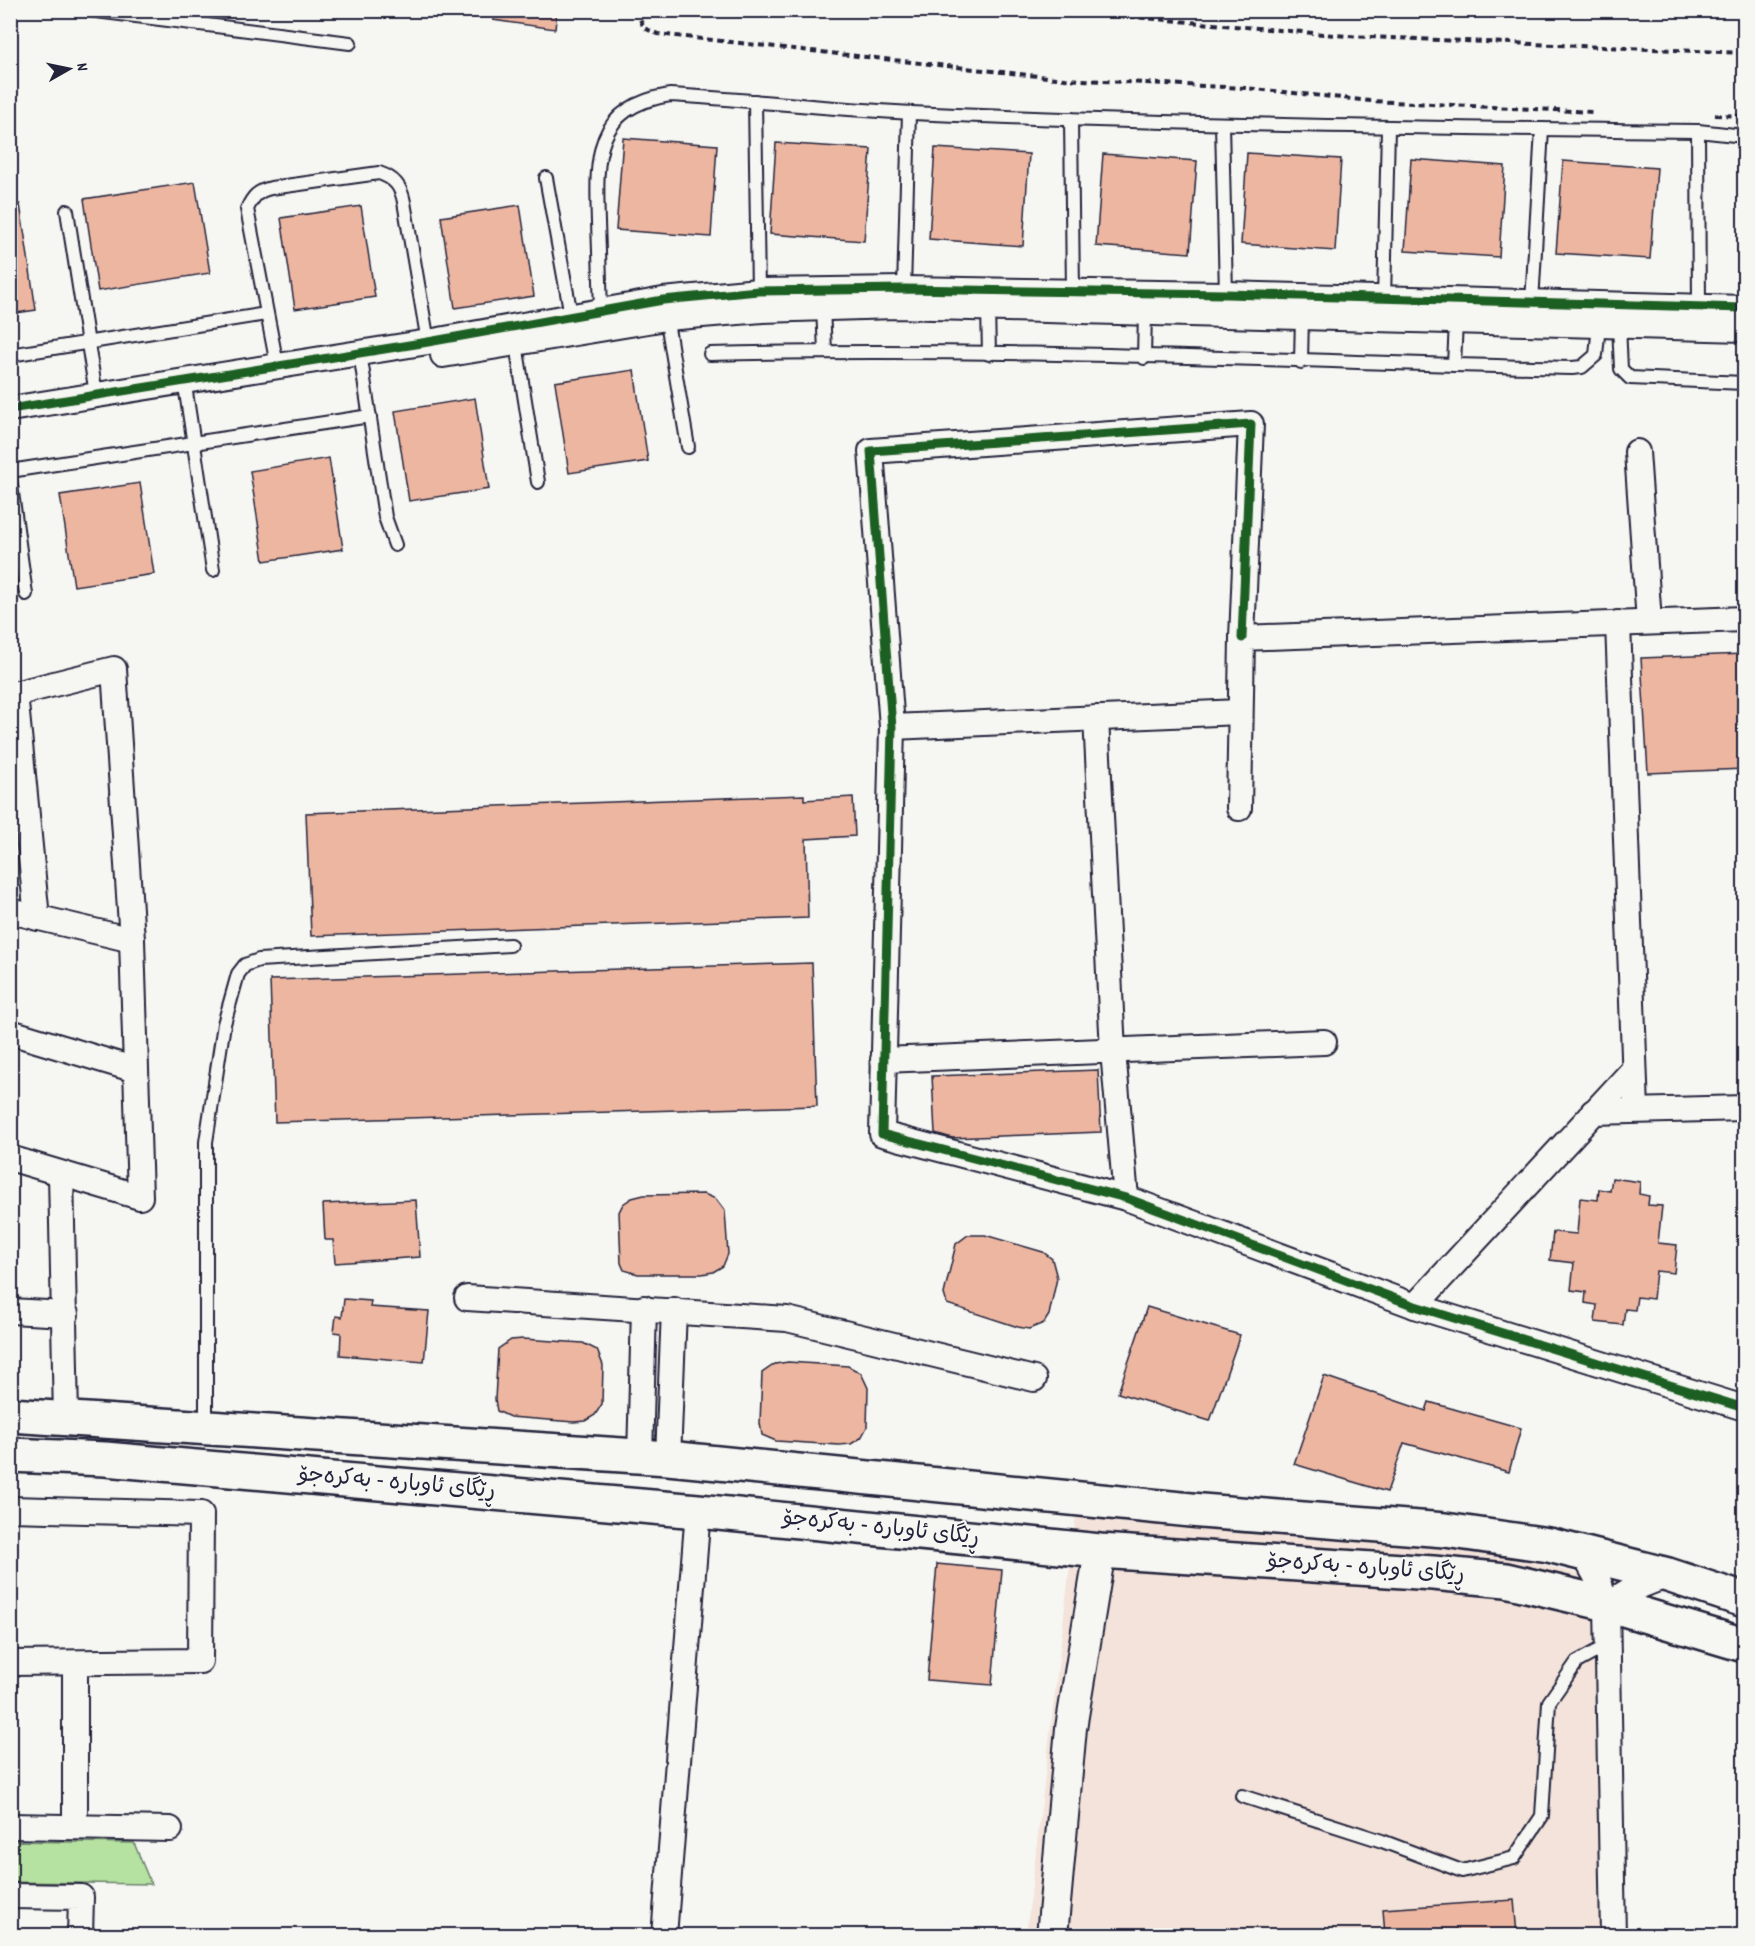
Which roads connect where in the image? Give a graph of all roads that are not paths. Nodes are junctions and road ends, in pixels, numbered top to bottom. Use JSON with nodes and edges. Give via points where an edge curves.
{"nodes":[{"id":1,"x":88,"y":10,"type":"edge"},
{"id":2,"x":350,"y":44,"type":"dead end"},
{"id":3,"x":755,"y":101,"type":"junction"},
{"id":4,"x":909,"y":113,"type":"junction"},
{"id":5,"x":1071,"y":119,"type":"junction"},
{"id":6,"x":1222,"y":124,"type":"junction"},
{"id":7,"x":1388,"y":128,"type":"junction"},
{"id":8,"x":1542,"y":129,"type":"junction"},
{"id":9,"x":1698,"y":131,"type":"junction"},
{"id":10,"x":1744,"y":136,"type":"edge"},
{"id":11,"x":546,"y":178,"type":"dead end"},
{"id":12,"x":67,"y":211,"type":"dead end"},
{"id":13,"x":904,"y":289,"type":"junction"},
{"id":14,"x":758,"y":291,"type":"junction"},
{"id":15,"x":1073,"y":292,"type":"junction"},
{"id":16,"x":1226,"y":294,"type":"junction"},
{"id":17,"x":1384,"y":300,"type":"junction"},
{"id":18,"x":1532,"y":303,"type":"junction"},
{"id":19,"x":1699,"y":307,"type":"junction"},
{"id":20,"x":823,"y":308,"type":"junction"},
{"id":21,"x":988,"y":308,"type":"junction"},
{"id":22,"x":1744,"y":308,"type":"edge"},
{"id":23,"x":665,"y":309,"type":"junction"},
{"id":24,"x":601,"y":310,"type":"junction"},
{"id":25,"x":1145,"y":311,"type":"junction"},
{"id":26,"x":266,"y":314,"type":"junction"},
{"id":27,"x":571,"y":315,"type":"junction"},
{"id":28,"x":1302,"y":315,"type":"junction"},
{"id":29,"x":1456,"y":321,"type":"junction"},
{"id":30,"x":1609,"y":325,"type":"junction"},
{"id":31,"x":1744,"y":328,"type":"edge"},
{"id":32,"x":428,"y":342,"type":"junction"},
{"id":33,"x":88,"y":343,"type":"junction"},
{"id":34,"x":516,"y":344,"type":"junction"},
{"id":35,"x":825,"y":351,"type":"junction"},
{"id":36,"x":710,"y":354,"type":"dead end"},
{"id":37,"x":989,"y":354,"type":"junction"},
{"id":38,"x":10,"y":355,"type":"edge"},
{"id":39,"x":1144,"y":358,"type":"junction"},
{"id":40,"x":362,"y":360,"type":"junction"},
{"id":41,"x":1302,"y":362,"type":"junction"},
{"id":42,"x":277,"y":365,"type":"junction"},
{"id":43,"x":1454,"y":365,"type":"junction"},
{"id":44,"x":1744,"y":383,"type":"edge"},
{"id":45,"x":186,"y":387,"type":"junction"},
{"id":46,"x":96,"y":394,"type":"junction"},
{"id":47,"x":10,"y":409,"type":"edge"},
{"id":48,"x":370,"y":416,"type":"junction"},
{"id":49,"x":10,"y":422,"type":"edge"},
{"id":50,"x":194,"y":443,"type":"junction"},
{"id":51,"x":688,"y":447,"type":"dead end"},
{"id":52,"x":1637,"y":452,"type":"dead end"},
{"id":53,"x":10,"y":471,"type":"edge"},
{"id":54,"x":10,"y":478,"type":"edge"},
{"id":55,"x":538,"y":482,"type":"dead end"},
{"id":56,"x":395,"y":545,"type":"dead end"},
{"id":57,"x":213,"y":570,"type":"dead end"},
{"id":58,"x":26,"y":594,"type":"dead end"},
{"id":59,"x":1744,"y":619,"type":"edge"},
{"id":60,"x":1649,"y":622,"type":"junction"},
{"id":61,"x":1618,"y":623,"type":"junction"},
{"id":62,"x":1242,"y":638,"type":"junction"},
{"id":63,"x":13,"y":694,"type":"edge"},
{"id":64,"x":1240,"y":712,"type":"junction"},
{"id":65,"x":1096,"y":718,"type":"junction"},
{"id":66,"x":892,"y":727,"type":"junction"},
{"id":67,"x":1239,"y":808,"type":"dead end"},
{"id":68,"x":10,"y":911,"type":"edge"},
{"id":69,"x":37,"y":918,"type":"junction"},
{"id":70,"x":132,"y":940,"type":"junction"},
{"id":71,"x":510,"y":945,"type":"dead end"},
{"id":72,"x":10,"y":1032,"type":"edge"},
{"id":73,"x":1324,"y":1042,"type":"dead end"},
{"id":74,"x":1113,"y":1051,"type":"junction"},
{"id":75,"x":883,"y":1060,"type":"junction"},
{"id":76,"x":1634,"y":1069,"type":"junction"},
{"id":77,"x":136,"y":1070,"type":"junction"},
{"id":78,"x":1744,"y":1108,"type":"edge"},
{"id":79,"x":1636,"y":1110,"type":"junction"},
{"id":80,"x":1593,"y":1112,"type":"junction"},
{"id":81,"x":10,"y":1158,"type":"edge"},
{"id":82,"x":61,"y":1174,"type":"junction"},
{"id":83,"x":1126,"y":1198,"type":"junction"},
{"id":84,"x":467,"y":1298,"type":"dead end"},
{"id":85,"x":1415,"y":1306,"type":"junction"},
{"id":86,"x":644,"y":1308,"type":"junction"},
{"id":87,"x":674,"y":1310,"type":"junction"},
{"id":88,"x":10,"y":1311,"type":"edge"},
{"id":89,"x":66,"y":1314,"type":"junction"},
{"id":90,"x":1034,"y":1379,"type":"dead end"},
{"id":91,"x":1744,"y":1408,"type":"edge"},
{"id":92,"x":10,"y":1415,"type":"edge"},
{"id":93,"x":66,"y":1418,"type":"junction"},
{"id":94,"x":110,"y":1421,"type":"junction"},
{"id":95,"x":191,"y":1426,"type":"junction"},
{"id":96,"x":10,"y":1455,"type":"edge"},
{"id":97,"x":654,"y":1458,"type":"junction"},
{"id":98,"x":105,"y":1459,"type":"junction"},
{"id":99,"x":167,"y":1464,"type":"junction"},
{"id":100,"x":10,"y":1509,"type":"edge"},
{"id":101,"x":698,"y":1511,"type":"junction"},
{"id":102,"x":1550,"y":1545,"type":"junction"},
{"id":103,"x":1100,"y":1551,"type":"junction"},
{"id":104,"x":1583,"y":1553,"type":"junction"},
{"id":105,"x":1681,"y":1579,"type":"junction"},
{"id":106,"x":1541,"y":1587,"type":"junction"},
{"id":107,"x":1744,"y":1600,"type":"edge"},
{"id":108,"x":1607,"y":1604,"type":"junction"},
{"id":109,"x":1677,"y":1624,"type":"junction"},
{"id":110,"x":1608,"y":1645,"type":"junction"},
{"id":111,"x":1744,"y":1645,"type":"edge"},
{"id":112,"x":10,"y":1663,"type":"edge"},
{"id":113,"x":75,"y":1663,"type":"junction"},
{"id":114,"x":1242,"y":1796,"type":"dead end"},
{"id":115,"x":10,"y":1826,"type":"edge"},
{"id":116,"x":75,"y":1827,"type":"junction"},
{"id":117,"x":170,"y":1829,"type":"dead end"},
{"id":118,"x":10,"y":1896,"type":"edge"},
{"id":119,"x":80,"y":1935,"type":"edge"},
{"id":120,"x":664,"y":1935,"type":"edge"},
{"id":121,"x":1052,"y":1935,"type":"edge"},
{"id":122,"x":1613,"y":1935,"type":"edge"}],
"edges":[{"from":1,"to":2,"type":"lane"},
{"from":3,"to":4,"type":"lane"},
{"from":3,"to":14,"type":"lane"},
{"from":3,"to":24,"type":"lane","via":[[655,97],[627,110],[611,127],[597,163]]},
{"from":4,"to":5,"type":"lane"},
{"from":4,"to":13,"type":"lane"},
{"from":5,"to":6,"type":"lane"},
{"from":5,"to":15,"type":"lane"},
{"from":6,"to":7,"type":"lane"},
{"from":6,"to":16,"type":"lane"},
{"from":7,"to":8,"type":"lane"},
{"from":7,"to":17,"type":"lane"},
{"from":8,"to":9,"type":"lane"},
{"from":8,"to":18,"type":"lane"},
{"from":9,"to":10,"type":"lane"},
{"from":9,"to":19,"type":"lane"},
{"from":11,"to":27,"type":"lane"},
{"from":12,"to":33,"type":"lane"},
{"from":13,"to":14,"type":"street"},
{"from":13,"to":15,"type":"street"},
{"from":14,"to":23,"type":"street"},
{"from":15,"to":16,"type":"street"},
{"from":16,"to":17,"type":"street"},
{"from":17,"to":18,"type":"street"},
{"from":18,"to":19,"type":"street"},
{"from":19,"to":22,"type":"street"},
{"from":20,"to":21,"type":"street"},
{"from":20,"to":23,"type":"street"},
{"from":20,"to":35,"type":"lane"},
{"from":21,"to":25,"type":"street"},
{"from":21,"to":37,"type":"lane"},
{"from":23,"to":24,"type":"street"},
{"from":23,"to":34,"type":"street"},
{"from":23,"to":51,"type":"lane"},
{"from":24,"to":27,"type":"street"},
{"from":25,"to":28,"type":"street"},
{"from":25,"to":39,"type":"lane"},
{"from":26,"to":32,"type":"lane","via":[[248,220],[252,198],[271,188],[379,173],[389,176],[402,192]]},
{"from":26,"to":33,"type":"lane"},
{"from":26,"to":42,"type":"lane"},
{"from":27,"to":32,"type":"street"},
{"from":28,"to":29,"type":"street"},
{"from":28,"to":41,"type":"lane"},
{"from":29,"to":30,"type":"street"},
{"from":29,"to":43,"type":"lane"},
{"from":30,"to":31,"type":"street"},
{"from":30,"to":43,"type":"lane","via":[[1596,355],[1582,367]]},
{"from":30,"to":44,"type":"lane","via":[[1621,369],[1629,378]]},
{"from":32,"to":40,"type":"street"},
{"from":33,"to":38,"type":"lane"},
{"from":33,"to":46,"type":"lane"},
{"from":34,"to":40,"type":"street"},
{"from":34,"to":55,"type":"lane"},
{"from":35,"to":36,"type":"lane"},
{"from":35,"to":37,"type":"lane"},
{"from":37,"to":39,"type":"lane"},
{"from":39,"to":41,"type":"lane"},
{"from":40,"to":42,"type":"street"},
{"from":40,"to":45,"type":"street"},
{"from":40,"to":48,"type":"lane"},
{"from":41,"to":43,"type":"lane"},
{"from":42,"to":45,"type":"street"},
{"from":45,"to":46,"type":"street"},
{"from":45,"to":49,"type":"street"},
{"from":45,"to":50,"type":"lane"},
{"from":46,"to":47,"type":"street"},
{"from":48,"to":50,"type":"lane"},
{"from":48,"to":56,"type":"lane","via":[[385,517]]},
{"from":50,"to":53,"type":"lane"},
{"from":50,"to":57,"type":"lane"},
{"from":52,"to":60,"type":"street"},
{"from":54,"to":58,"type":"lane"},
{"from":59,"to":60,"type":"street"},
{"from":60,"to":61,"type":"street"},
{"from":61,"to":62,"type":"street"},
{"from":61,"to":76,"type":"street"},
{"from":62,"to":64,"type":"street"},
{"from":62,"to":66,"type":"street","via":[[1251,424],[871,451]]},
{"from":63,"to":69,"type":"street"},
{"from":63,"to":70,"type":"street","via":[[114,669]]},
{"from":64,"to":65,"type":"street"},
{"from":64,"to":67,"type":"street"},
{"from":65,"to":66,"type":"street"},
{"from":65,"to":74,"type":"street"},
{"from":66,"to":75,"type":"street"},
{"from":68,"to":69,"type":"street"},
{"from":69,"to":70,"type":"street"},
{"from":70,"to":77,"type":"street"},
{"from":71,"to":95,"type":"lane","via":[[259,960],[245,965],[238,974],[224,1024],[206,1142]]},
{"from":72,"to":77,"type":"street"},
{"from":73,"to":74,"type":"street"},
{"from":74,"to":75,"type":"street"},
{"from":74,"to":83,"type":"street"},
{"from":75,"to":83,"type":"street","via":[[882,1134]]},
{"from":76,"to":79,"type":"street"},
{"from":76,"to":80,"type":"street"},
{"from":77,"to":82,"type":"street","via":[[140,1197]]},
{"from":78,"to":79,"type":"street"},
{"from":79,"to":80,"type":"street"},
{"from":80,"to":85,"type":"street"},
{"from":81,"to":82,"type":"street"},
{"from":82,"to":89,"type":"street"},
{"from":83,"to":85,"type":"street"},
{"from":84,"to":86,"type":"street"},
{"from":85,"to":91,"type":"street"},
{"from":86,"to":87,"type":"street"},
{"from":86,"to":97,"type":"street"},
{"from":87,"to":90,"type":"street","via":[[788,1319]]},
{"from":87,"to":97,"type":"street"},
{"from":88,"to":89,"type":"street"},
{"from":89,"to":93,"type":"street"},
{"from":92,"to":93,"type":"main road"},
{"from":93,"to":94,"type":"main road"},
{"from":94,"to":95,"type":"main road"},
{"from":94,"to":98,"type":"main road","via":[[123,1428],[127,1438],[125,1447]]},
{"from":95,"to":97,"type":"main road"},
{"from":95,"to":99,"type":"main road","via":[[164,1431],[158,1442],[159,1455]]},
{"from":96,"to":98,"type":"main road","name":"ڕێگای ئاوبارە - بەکرەجۆ"},
{"from":97,"to":102,"type":"main road","via":[[1201,1511],[1445,1530]]},
{"from":98,"to":99,"type":"main road","name":"ڕێگای ئاوبارە - بەکرەجۆ"},
{"from":99,"to":101,"type":"main road","name":"ڕێگای ئاوبارە - بەکرەجۆ"},
{"from":100,"to":113,"type":"street","via":[[201,1514],[200,1662]]},
{"from":101,"to":103,"type":"main road","name":"ڕێگای ئاوبارە - بەکرەجۆ"},
{"from":101,"to":120,"type":"street"},
{"from":102,"to":104,"type":"main road"},
{"from":102,"to":106,"type":"main road","via":[[1552,1567]]},
{"from":103,"to":106,"type":"main road","name":"ڕێگای ئاوبارە - بەکرەجۆ","via":[[1433,1573]]},
{"from":103,"to":121,"type":"street","via":[[1071,1728]]},
{"from":104,"to":105,"type":"main road"},
{"from":104,"to":108,"type":"street"},
{"from":105,"to":107,"type":"main road"},
{"from":105,"to":108,"type":"street","via":[[1630,1590]]},
{"from":105,"to":109,"type":"main road"},
{"from":106,"to":108,"type":"main road","name":"ڕێگای ئاوبارە - بەکرەجۆ"},
{"from":108,"to":109,"type":"main road","name":"ڕێگای ئاوبارە - بەکرەجۆ"},
{"from":108,"to":110,"type":"street"},
{"from":109,"to":111,"type":"main road","name":"ڕێگای ئاوبارە - بەکرەجۆ"},
{"from":110,"to":114,"type":"lane","via":[[1577,1662],[1549,1702],[1542,1816],[1514,1858],[1462,1871]]},
{"from":110,"to":122,"type":"street"},
{"from":112,"to":113,"type":"street"},
{"from":113,"to":116,"type":"street"},
{"from":115,"to":116,"type":"street"},
{"from":116,"to":117,"type":"street"},
{"from":118,"to":119,"type":"street","via":[[81,1897]]}]}
